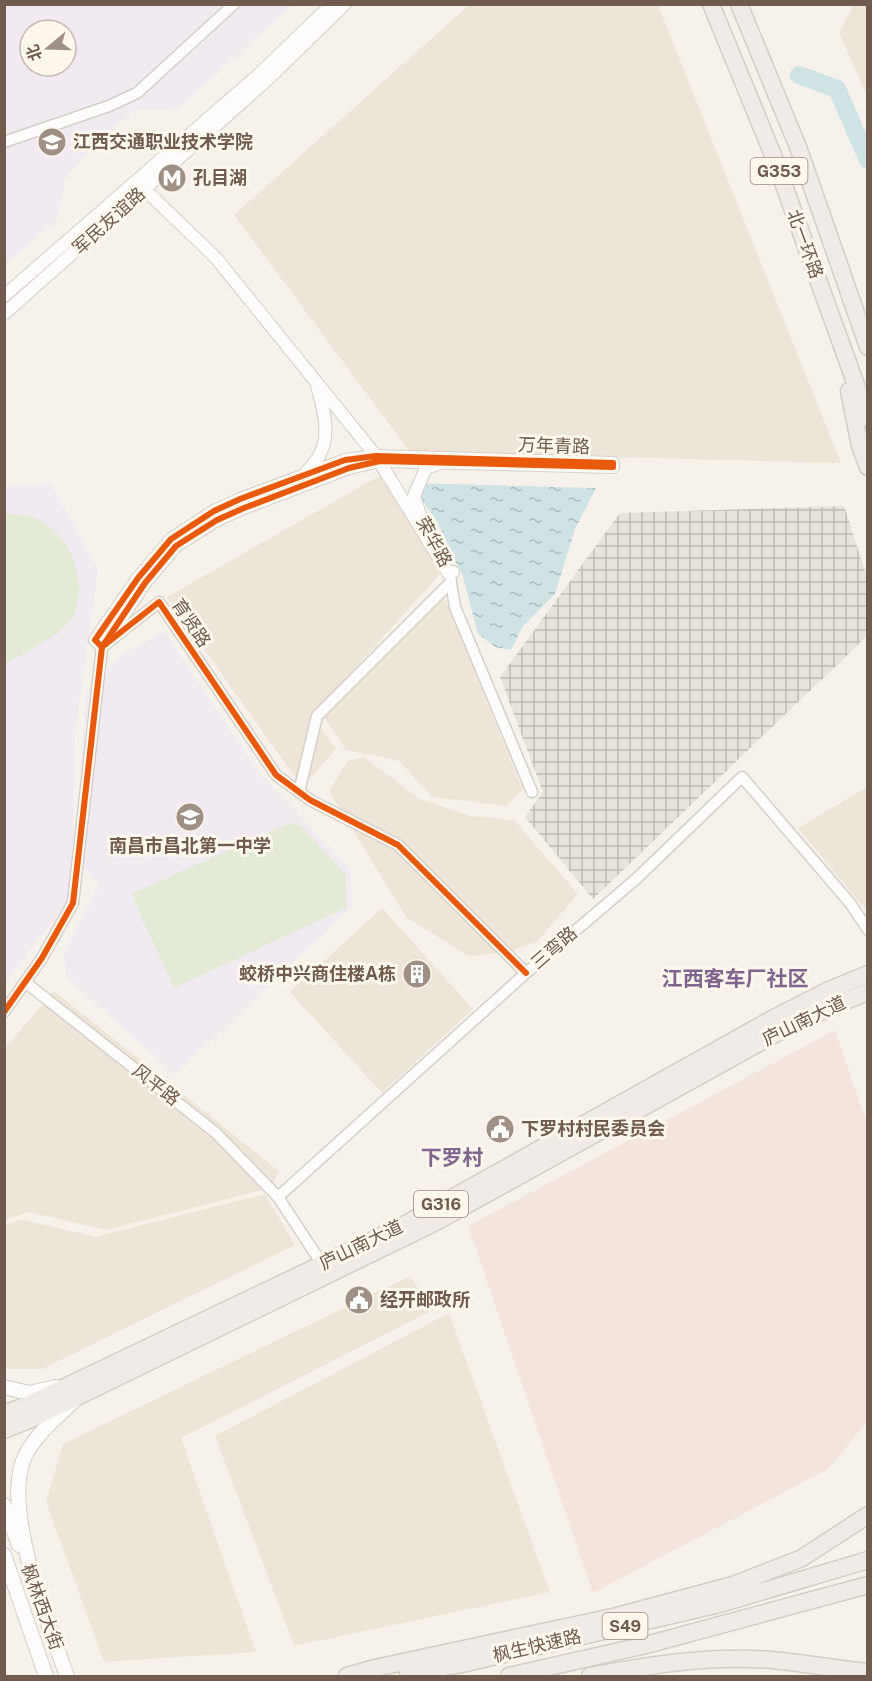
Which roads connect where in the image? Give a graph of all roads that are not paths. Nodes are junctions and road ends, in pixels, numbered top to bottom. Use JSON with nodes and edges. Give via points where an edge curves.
{"nodes":[{"id":1,"x":234,"y":4,"type":"edge"},
{"id":2,"x":332,"y":4,"type":"edge"},
{"id":3,"x":345,"y":4,"type":"edge"},
{"id":4,"x":711,"y":4,"type":"edge"},
{"id":5,"x":740,"y":4,"type":"edge"},
{"id":6,"x":4,"y":142,"type":"edge"},
{"id":7,"x":143,"y":183,"type":"junction"},
{"id":8,"x":4,"y":296,"type":"edge"},
{"id":9,"x":853,"y":305,"type":"junction"},
{"id":10,"x":4,"y":314,"type":"edge"},
{"id":11,"x":867,"y":336,"type":"edge"},
{"id":12,"x":839,"y":340,"type":"junction"},
{"id":13,"x":867,"y":347,"type":"edge"},
{"id":14,"x":316,"y":382,"type":"junction"},
{"id":15,"x":867,"y":418,"type":"edge"},
{"id":16,"x":381,"y":458,"type":"junction"},
{"id":17,"x":444,"y":462,"type":"junction"},
{"id":18,"x":867,"y":467,"type":"edge"},
{"id":19,"x":300,"y":477,"type":"junction"},
{"id":20,"x":421,"y":518,"type":"junction"},
{"id":21,"x":450,"y":578,"type":"junction"},
{"id":22,"x":102,"y":647,"type":"junction"},
{"id":23,"x":299,"y":792,"type":"junction"},
{"id":24,"x":532,"y":792,"type":"dead end"},
{"id":25,"x":867,"y":930,"type":"edge"},
{"id":26,"x":526,"y":973,"type":"junction"},
{"id":27,"x":867,"y":974,"type":"edge"},
{"id":28,"x":25,"y":982,"type":"junction"},
{"id":29,"x":867,"y":992,"type":"edge"},
{"id":30,"x":4,"y":1012,"type":"edge"},
{"id":31,"x":278,"y":1197,"type":"junction"},
{"id":32,"x":322,"y":1264,"type":"junction"},
{"id":33,"x":4,"y":1387,"type":"edge"},
{"id":34,"x":77,"y":1389,"type":"junction"},
{"id":35,"x":4,"y":1414,"type":"edge"},
{"id":36,"x":4,"y":1430,"type":"edge"},
{"id":37,"x":4,"y":1504,"type":"edge"},
{"id":38,"x":867,"y":1515,"type":"edge"},
{"id":39,"x":867,"y":1560,"type":"edge"},
{"id":40,"x":6,"y":1561,"type":"edge"},
{"id":41,"x":867,"y":1585,"type":"edge"},
{"id":42,"x":36,"y":1592,"type":"junction"},
{"id":43,"x":44,"y":1671,"type":"edge"},
{"id":44,"x":65,"y":1671,"type":"edge"},
{"id":45,"x":867,"y":1672,"type":"edge"},
{"id":46,"x":347,"y":1677,"type":"edge"},
{"id":47,"x":379,"y":1677,"type":"edge"},
{"id":48,"x":509,"y":1677,"type":"edge"},
{"id":49,"x":590,"y":1677,"type":"edge"}],
"edges":[{"from":1,"to":6,"type":"street","via":[[137,93]]},
{"from":2,"to":7,"type":"street","name":"军民友谊路"},
{"from":3,"to":7,"type":"street","name":"军民友谊路","via":[[267,80]]},
{"from":4,"to":12,"type":"highway","name":"北一环路","number":"G353","via":[[773,155]]},
{"from":5,"to":9,"type":"highway","name":"北一环路","number":"G353","via":[[798,147]]},
{"from":7,"to":8,"type":"street","name":"军民友谊路"},
{"from":7,"to":10,"type":"street","name":"军民友谊路"},
{"from":7,"to":14,"type":"street","name":"荣华路","via":[[216,258]]},
{"from":7,"to":16,"type":"street","name":"荣华路","via":[[220,253]]},
{"from":9,"to":11,"type":"highway","number":"G353"},
{"from":9,"to":13,"type":"highway"},
{"from":12,"to":15,"type":"highway","name":"北一环路"},
{"from":12,"to":18,"type":"highway","number":"G353"},
{"from":14,"to":16,"type":"street","name":"荣华路"},
{"from":14,"to":19,"type":"street","via":[[326,419],[326,436],[315,464]]},
{"from":16,"to":17,"type":"street","name":"万年青路"},
{"from":16,"to":17,"type":"street","name":"万年青路","via":[[613,463],[613,467]]},
{"from":16,"to":19,"type":"street","name":"万年青路","via":[[345,460]]},
{"from":16,"to":20,"type":"street","name":"荣华路"},
{"from":16,"to":21,"type":"street","name":"荣华路"},
{"from":16,"to":22,"type":"street","name":"万年青路","via":[[244,508],[176,546],[145,583]]},
{"from":17,"to":20,"type":"street","via":[[426,468],[420,479],[414,496]]},
{"from":19,"to":22,"type":"street","name":"万年青路","via":[[214,511],[171,539],[95,640]]},
{"from":20,"to":21,"type":"street","name":"荣华路","via":[[453,572]]},
{"from":21,"to":23,"type":"street","via":[[317,716]]},
{"from":21,"to":24,"type":"street","via":[[455,607]]},
{"from":22,"to":23,"type":"street","name":"育贤路","via":[[159,602],[276,775]]},
{"from":22,"to":28,"type":"street","via":[[73,903]]},
{"from":23,"to":26,"type":"street","name":"育贤路","via":[[398,845]]},
{"from":25,"to":26,"type":"street","name":"三弯路","via":[[850,903],[742,777],[636,879]]},
{"from":26,"to":31,"type":"street","name":"三弯路"},
{"from":27,"to":32,"type":"highway","name":"庐山南大道","number":"G316","via":[[772,1019],[402,1226]]},
{"from":28,"to":30,"type":"street"},
{"from":28,"to":31,"type":"street","name":"风平路","via":[[216,1133]]},
{"from":29,"to":34,"type":"highway","name":"庐山南大道","number":"G316","via":[[775,1034],[436,1222]]},
{"from":31,"to":32,"type":"street"},
{"from":32,"to":34,"type":"highway","name":"庐山南大道","number":"G316"},
{"from":33,"to":34,"type":"main road","via":[[29,1393]]},
{"from":34,"to":35,"type":"highway","name":"庐山南大道","number":"G316"},
{"from":34,"to":36,"type":"highway","name":"庐山南大道","number":"G316"},
{"from":34,"to":42,"type":"main road","via":[[24,1458],[19,1480],[25,1546]]},
{"from":37,"to":42,"type":"main road","name":"枫林西大街"},
{"from":38,"to":46,"type":"highway","via":[[802,1558],[733,1585]]},
{"from":39,"to":47,"type":"highway","name":"枫生快速路","number":"S49","via":[[720,1604],[462,1664]]},
{"from":40,"to":43,"type":"main road","name":"枫林西大街"},
{"from":41,"to":48,"type":"highway","name":"枫生快速路","number":"S49"},
{"from":42,"to":44,"type":"main road","name":"枫林西大街"},
{"from":45,"to":49,"type":"highway","via":[[771,1660],[714,1659],[669,1662]]}]}
